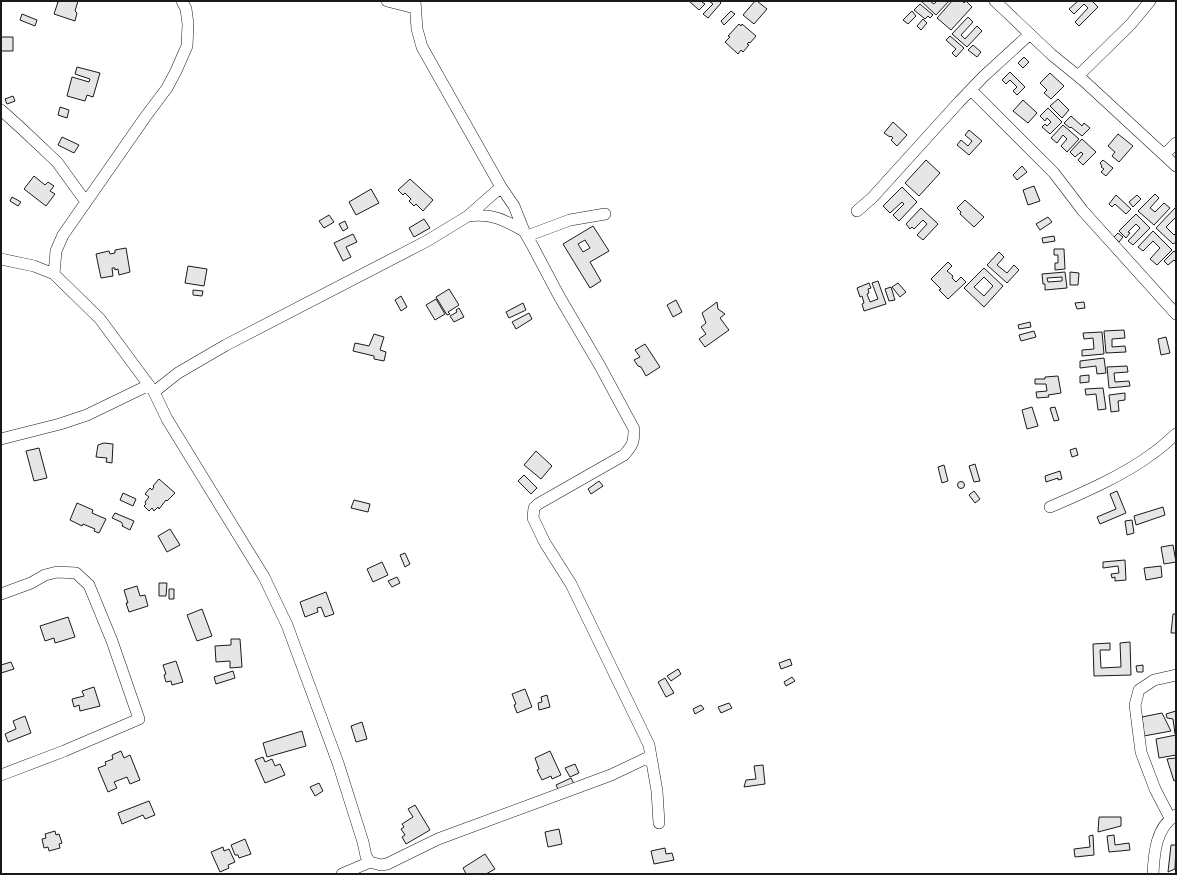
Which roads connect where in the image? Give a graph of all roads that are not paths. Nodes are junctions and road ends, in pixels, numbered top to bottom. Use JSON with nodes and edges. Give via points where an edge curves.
{"nodes":[{"id":1,"x":182,"y":1,"type":"edge"},
{"id":2,"x":387,"y":1,"type":"edge"},
{"id":3,"x":995,"y":1,"type":"edge"},
{"id":4,"x":1150,"y":1,"type":"edge"},
{"id":5,"x":415,"y":4,"type":"edge"},
{"id":6,"x":1030,"y":34,"type":"junction"},
{"id":7,"x":1078,"y":76,"type":"junction"},
{"id":8,"x":971,"y":90,"type":"junction"},
{"id":9,"x":1,"y":110,"type":"edge"},
{"id":10,"x":1176,"y":142,"type":"edge"},
{"id":11,"x":1164,"y":155,"type":"junction"},
{"id":12,"x":1176,"y":166,"type":"edge"},
{"id":13,"x":501,"y":187,"type":"junction"},
{"id":14,"x":86,"y":202,"type":"junction"},
{"id":15,"x":856,"y":211,"type":"dead end"},
{"id":16,"x":605,"y":214,"type":"dead end"},
{"id":17,"x":468,"y":216,"type":"junction"},
{"id":18,"x":525,"y":234,"type":"junction"},
{"id":19,"x":1,"y":259,"type":"edge"},
{"id":20,"x":54,"y":274,"type":"junction"},
{"id":21,"x":1176,"y":314,"type":"edge"},
{"id":22,"x":151,"y":388,"type":"junction"},
{"id":23,"x":1176,"y":434,"type":"edge"},
{"id":24,"x":1,"y":439,"type":"edge"},
{"id":25,"x":1050,"y":506,"type":"dead end"},
{"id":26,"x":1,"y":594,"type":"edge"},
{"id":27,"x":1176,"y":675,"type":"edge"},
{"id":28,"x":651,"y":756,"type":"junction"},
{"id":29,"x":1,"y":775,"type":"edge"},
{"id":30,"x":1173,"y":816,"type":"edge"},
{"id":31,"x":659,"y":823,"type":"dead end"},
{"id":32,"x":370,"y":862,"type":"junction"},
{"id":33,"x":387,"y":864,"type":"junction"},
{"id":34,"x":342,"y":874,"type":"edge"},
{"id":35,"x":392,"y":874,"type":"edge"},
{"id":36,"x":1153,"y":874,"type":"edge"}],
"edges":[{"from":1,"to":14,"type":"street","via":[[188,24],[187,46],[176,71]]},
{"from":2,"to":5,"type":"street"},
{"from":3,"to":6,"type":"street"},
{"from":4,"to":7,"type":"street","via":[[1131,24]]},
{"from":5,"to":13,"type":"street","via":[[417,29],[422,47]]},
{"from":6,"to":7,"type":"street"},
{"from":6,"to":8,"type":"street"},
{"from":7,"to":11,"type":"street"},
{"from":8,"to":15,"type":"street","via":[[872,198]]},
{"from":8,"to":21,"type":"street","via":[[1054,173],[1083,211]]},
{"from":9,"to":14,"type":"street","via":[[57,162]]},
{"from":10,"to":11,"type":"street"},
{"from":11,"to":12,"type":"street"},
{"from":13,"to":17,"type":"street"},
{"from":13,"to":18,"type":"street","via":[[514,206]]},
{"from":14,"to":20,"type":"street","via":[[63,235],[56,251]]},
{"from":16,"to":18,"type":"street","via":[[570,220]]},
{"from":17,"to":18,"type":"street","via":[[483,214],[494,217]]},
{"from":17,"to":22,"type":"street","via":[[427,241],[226,345]]},
{"from":18,"to":28,"type":"street","via":[[634,429],[632,447],[624,455],[538,504],[534,508],[533,518],[570,584],[649,745]]},
{"from":19,"to":20,"type":"street","via":[[34,266]]},
{"from":20,"to":22,"type":"street","via":[[100,319]]},
{"from":22,"to":24,"type":"street","via":[[60,424]]},
{"from":22,"to":32,"type":"street","via":[[264,577],[287,625],[338,763]]},
{"from":23,"to":25,"type":"street","via":[[1134,466],[1082,494]]},
{"from":26,"to":29,"type":"street","via":[[45,575],[57,572],[76,573],[89,585],[140,718],[64,752]]},
{"from":27,"to":30,"type":"street","via":[[1154,680],[1139,690],[1136,704],[1141,752],[1155,789]]},
{"from":28,"to":31,"type":"street"},
{"from":28,"to":33,"type":"street","via":[[611,775],[438,839]]},
{"from":30,"to":36,"type":"street","via":[[1159,834]]},
{"from":32,"to":33,"type":"street"},
{"from":32,"to":34,"type":"street"},
{"from":33,"to":35,"type":"street"}]}
